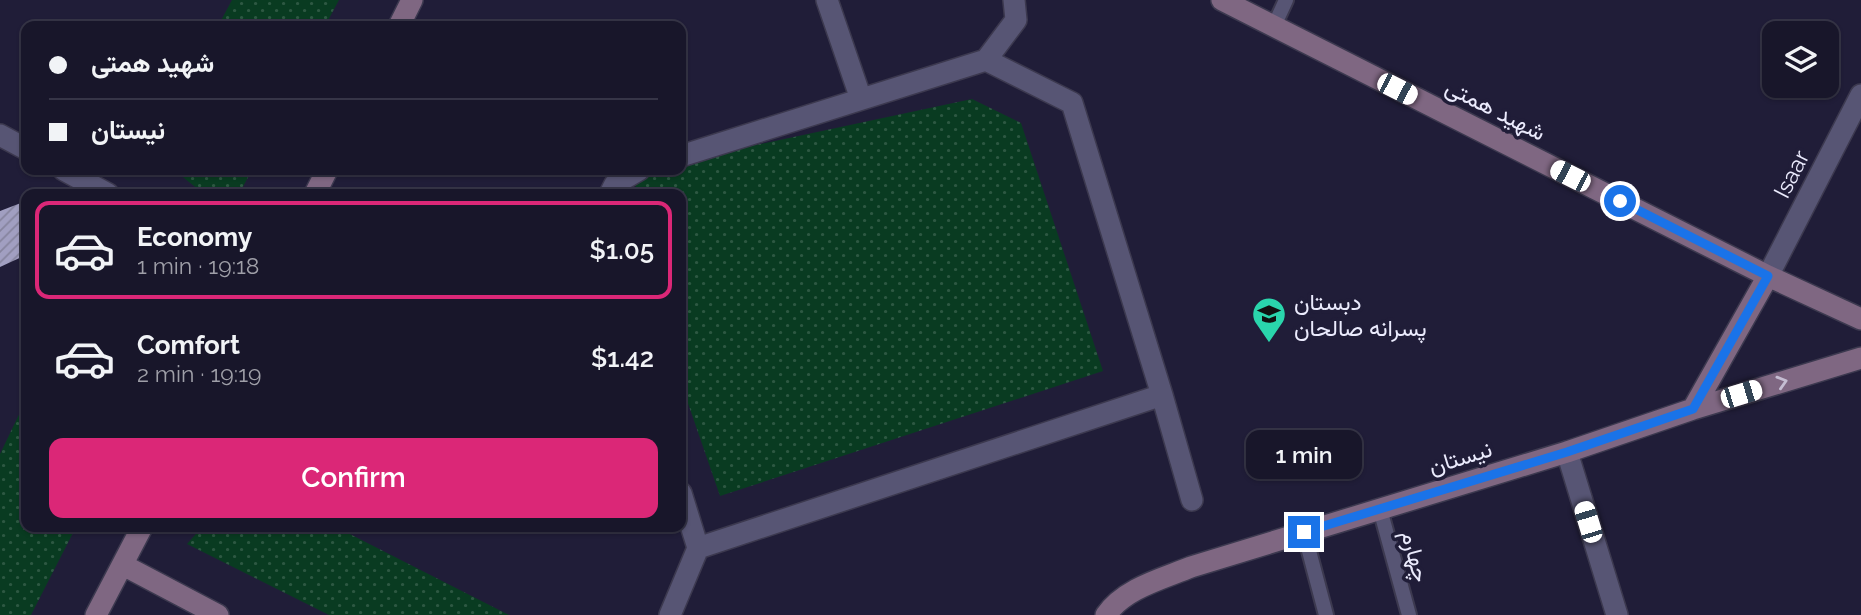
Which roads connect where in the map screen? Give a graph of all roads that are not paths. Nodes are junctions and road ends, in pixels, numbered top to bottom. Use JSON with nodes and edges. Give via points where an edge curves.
{"nodes":[{"id":1,"x":412,"y":0,"type":"edge"},
{"id":2,"x":827,"y":0,"type":"edge"},
{"id":3,"x":1014,"y":0,"type":"edge"},
{"id":4,"x":1222,"y":0,"type":"edge"},
{"id":5,"x":1286,"y":0,"type":"edge"},
{"id":6,"x":402,"y":21,"type":"edge"},
{"id":7,"x":1274,"y":26,"type":"junction"},
{"id":8,"x":986,"y":60,"type":"junction"},
{"id":9,"x":1861,"y":95,"type":"edge"},
{"id":10,"x":861,"y":99,"type":"junction"},
{"id":11,"x":0,"y":135,"type":"edge"},
{"id":12,"x":21,"y":146,"type":"edge"},
{"id":13,"x":686,"y":154,"type":"edge"},
{"id":14,"x":73,"y":175,"type":"edge"},
{"id":15,"x":630,"y":175,"type":"edge"},
{"id":16,"x":99,"y":189,"type":"edge"},
{"id":17,"x":612,"y":189,"type":"edge"},
{"id":18,"x":1768,"y":276,"type":"junction"},
{"id":19,"x":1861,"y":319,"type":"edge"},
{"id":20,"x":1861,"y":358,"type":"edge"},
{"id":21,"x":1162,"y":395,"type":"junction"},
{"id":22,"x":1693,"y":409,"type":"junction"},
{"id":23,"x":1567,"y":452,"type":"junction"},
{"id":24,"x":1192,"y":500,"type":"dead end"},
{"id":25,"x":686,"y":509,"type":"edge"},
{"id":26,"x":1380,"y":509,"type":"junction"},
{"id":27,"x":140,"y":532,"type":"edge"},
{"id":28,"x":1304,"y":532,"type":"junction"},
{"id":29,"x":698,"y":548,"type":"junction"},
{"id":30,"x":123,"y":565,"type":"junction"},
{"id":31,"x":96,"y":615,"type":"edge"},
{"id":32,"x":218,"y":615,"type":"edge"},
{"id":33,"x":670,"y":615,"type":"edge"},
{"id":34,"x":1105,"y":615,"type":"edge"},
{"id":35,"x":1326,"y":615,"type":"edge"},
{"id":36,"x":1409,"y":615,"type":"edge"},
{"id":37,"x":1617,"y":615,"type":"edge"}],
"edges":[{"from":1,"to":6,"type":"street"},
{"from":2,"to":10,"type":"street"},
{"from":3,"to":8,"type":"street","via":[[1016,20]]},
{"from":4,"to":7,"type":"street","name":"شهید همتی"},
{"from":5,"to":7,"type":"lane"},
{"from":7,"to":18,"type":"street","name":"شهید همتی"},
{"from":8,"to":10,"type":"street"},
{"from":8,"to":21,"type":"street","via":[[1072,103]]},
{"from":9,"to":18,"type":"street","name":"Isaar"},
{"from":10,"to":13,"type":"street"},
{"from":11,"to":12,"type":"street"},
{"from":14,"to":16,"type":"street"},
{"from":15,"to":17,"type":"street"},
{"from":18,"to":19,"type":"street","name":"شهید همتی"},
{"from":18,"to":22,"type":"street"},
{"from":22,"to":20,"type":"street","name":"نيستان","one_way":true},
{"from":21,"to":24,"type":"street"},
{"from":21,"to":29,"type":"street"},
{"from":22,"to":23,"type":"street","name":"نيستان"},
{"from":23,"to":26,"type":"street","name":"نيستان"},
{"from":23,"to":37,"type":"street"},
{"from":25,"to":29,"type":"street"},
{"from":26,"to":28,"type":"street","name":"نيستان"},
{"from":26,"to":36,"type":"lane","name":"چهارم"},
{"from":27,"to":30,"type":"street"},
{"from":28,"to":34,"type":"street","name":"نيستان","via":[[1135,589]]},
{"from":28,"to":35,"type":"lane"},
{"from":29,"to":33,"type":"street"},
{"from":30,"to":31,"type":"street"},
{"from":30,"to":32,"type":"street"}]}
